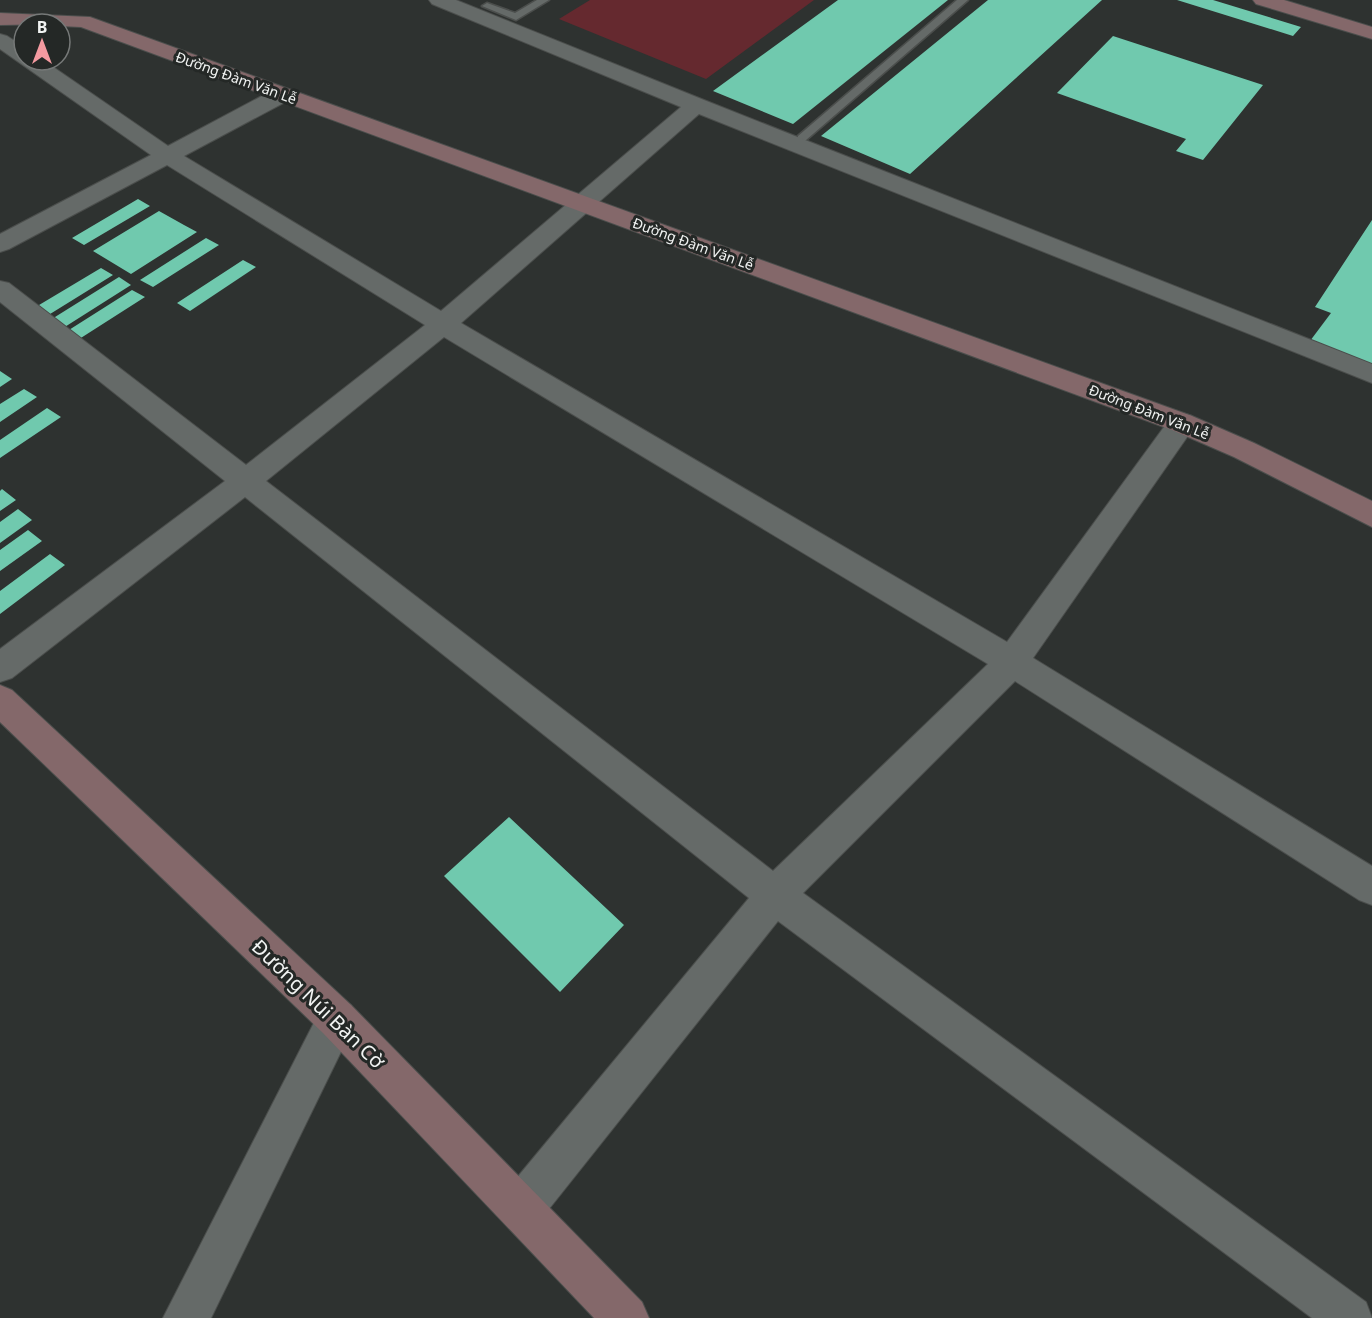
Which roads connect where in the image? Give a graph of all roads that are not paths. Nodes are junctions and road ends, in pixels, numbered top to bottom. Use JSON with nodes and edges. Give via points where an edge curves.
{"nodes":[{"id":1,"x":69,"y":0,"type":"edge"},
{"id":2,"x":439,"y":0,"type":"edge"},
{"id":3,"x":544,"y":0,"type":"edge"},
{"id":4,"x":963,"y":0,"type":"edge"},
{"id":5,"x":1263,"y":0,"type":"edge"},
{"id":6,"x":486,"y":6,"type":"dead end"},
{"id":7,"x":49,"y":12,"type":"edge"},
{"id":8,"x":72,"y":21,"type":"edge"},
{"id":9,"x":1372,"y":33,"type":"edge"},
{"id":10,"x":46,"y":72,"type":"edge"},
{"id":11,"x":281,"y":94,"type":"junction"},
{"id":12,"x":696,"y":105,"type":"junction"},
{"id":13,"x":802,"y":138,"type":"dead end"},
{"id":14,"x":166,"y":155,"type":"junction"},
{"id":15,"x":584,"y":204,"type":"junction"},
{"id":16,"x":0,"y":244,"type":"edge"},
{"id":17,"x":0,"y":289,"type":"edge"},
{"id":18,"x":443,"y":324,"type":"junction"},
{"id":19,"x":1372,"y":374,"type":"edge"},
{"id":20,"x":1182,"y":423,"type":"junction"},
{"id":21,"x":244,"y":482,"type":"junction"},
{"id":22,"x":1372,"y":515,"type":"edge"},
{"id":23,"x":1011,"y":662,"type":"junction"},
{"id":24,"x":0,"y":668,"type":"edge"},
{"id":25,"x":0,"y":700,"type":"edge"},
{"id":26,"x":1372,"y":887,"type":"edge"},
{"id":27,"x":775,"y":895,"type":"junction"},
{"id":28,"x":337,"y":1019,"type":"junction"},
{"id":29,"x":521,"y":1208,"type":"junction"},
{"id":30,"x":186,"y":1318,"type":"edge"},
{"id":31,"x":626,"y":1318,"type":"edge"},
{"id":32,"x":1350,"y":1318,"type":"edge"}],
"edges":[{"from":1,"to":7,"type":"main road"},
{"from":2,"to":12,"type":"street"},
{"from":3,"to":6,"type":"lane","via":[[516,17]]},
{"from":4,"to":13,"type":"lane"},
{"from":5,"to":9,"type":"main road"},
{"from":8,"to":11,"type":"main road","name":"Đường Đàm Văn Lễ","via":[[83,21]]},
{"from":10,"to":14,"type":"street"},
{"from":11,"to":14,"type":"street"},
{"from":11,"to":15,"type":"main road","name":"Đường Đàm Văn Lễ"},
{"from":12,"to":15,"type":"street"},
{"from":12,"to":19,"type":"street"},
{"from":14,"to":16,"type":"street"},
{"from":14,"to":18,"type":"street"},
{"from":15,"to":18,"type":"street"},
{"from":15,"to":20,"type":"main road","name":"Đường Đàm Văn Lễ"},
{"from":17,"to":21,"type":"street"},
{"from":18,"to":21,"type":"street"},
{"from":18,"to":23,"type":"street"},
{"from":20,"to":22,"type":"main road","name":"Đường Đàm Văn Lễ"},
{"from":20,"to":23,"type":"street"},
{"from":21,"to":24,"type":"street"},
{"from":21,"to":27,"type":"street"},
{"from":23,"to":26,"type":"street"},
{"from":23,"to":27,"type":"street"},
{"from":25,"to":28,"type":"main road","name":"Đường Núi Bàn Cờ"},
{"from":27,"to":29,"type":"street"},
{"from":27,"to":32,"type":"street"},
{"from":28,"to":29,"type":"main road","name":"Đường Núi Bàn Cờ"},
{"from":28,"to":30,"type":"street"},
{"from":29,"to":31,"type":"main road","name":"Đường Núi Bàn Cờ"}]}
